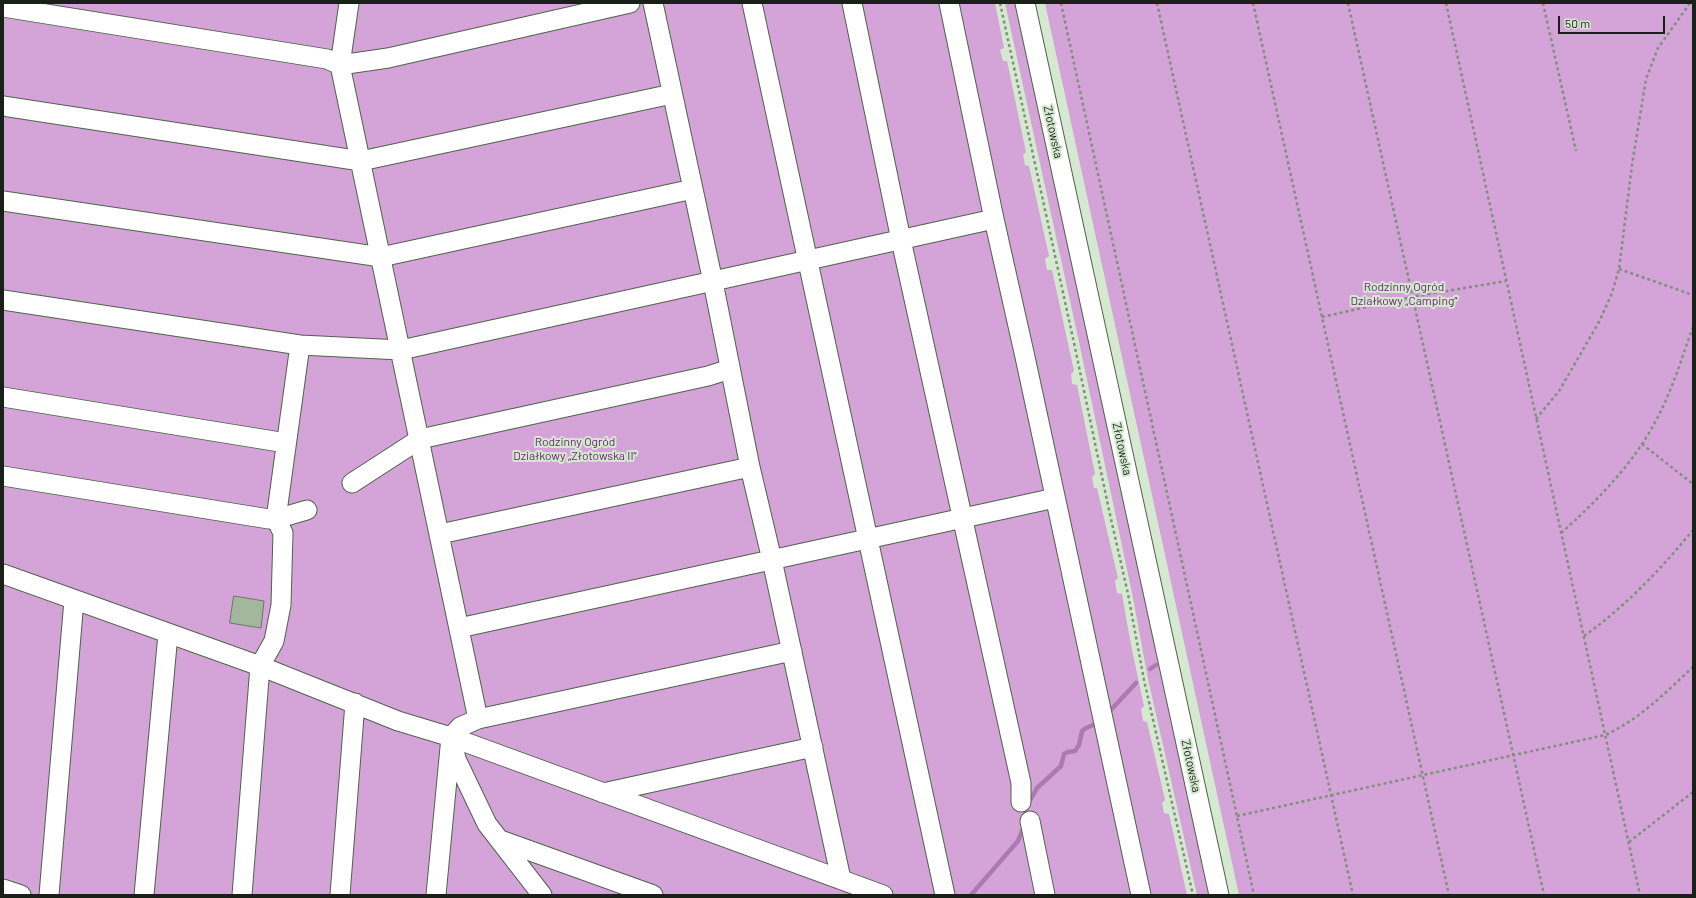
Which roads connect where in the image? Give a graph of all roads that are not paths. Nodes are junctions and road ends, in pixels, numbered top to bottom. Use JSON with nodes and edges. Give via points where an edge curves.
{"nodes":[{"id":1,"x":349,"y":3,"type":"edge"},
{"id":2,"x":630,"y":3,"type":"edge"},
{"id":3,"x":653,"y":3,"type":"edge"},
{"id":4,"x":752,"y":3,"type":"edge"},
{"id":5,"x":852,"y":3,"type":"edge"},
{"id":6,"x":949,"y":3,"type":"edge"},
{"id":7,"x":1025,"y":3,"type":"edge"},
{"id":8,"x":3,"y":7,"type":"edge"},
{"id":9,"x":340,"y":65,"type":"junction"},
{"id":10,"x":672,"y":94,"type":"junction"},
{"id":11,"x":3,"y":106,"type":"edge"},
{"id":12,"x":361,"y":161,"type":"junction"},
{"id":13,"x":693,"y":189,"type":"junction"},
{"id":14,"x":3,"y":201,"type":"edge"},
{"id":15,"x":994,"y":218,"type":"junction"},
{"id":16,"x":901,"y":240,"type":"junction"},
{"id":17,"x":381,"y":256,"type":"junction"},
{"id":18,"x":809,"y":260,"type":"junction"},
{"id":19,"x":713,"y":282,"type":"junction"},
{"id":20,"x":3,"y":300,"type":"edge"},
{"id":21,"x":300,"y":345,"type":"junction"},
{"id":22,"x":401,"y":350,"type":"junction"},
{"id":23,"x":730,"y":369,"type":"junction"},
{"id":24,"x":3,"y":397,"type":"edge"},
{"id":25,"x":420,"y":439,"type":"junction"},
{"id":26,"x":286,"y":443,"type":"junction"},
{"id":27,"x":750,"y":467,"type":"junction"},
{"id":28,"x":3,"y":476,"type":"edge"},
{"id":29,"x":352,"y":483,"type":"dead end"},
{"id":30,"x":1055,"y":498,"type":"junction"},
{"id":31,"x":307,"y":510,"type":"dead end"},
{"id":32,"x":963,"y":517,"type":"junction"},
{"id":33,"x":276,"y":518,"type":"junction"},
{"id":34,"x":440,"y":534,"type":"junction"},
{"id":35,"x":868,"y":538,"type":"junction"},
{"id":36,"x":772,"y":560,"type":"junction"},
{"id":37,"x":3,"y":574,"type":"edge"},
{"id":38,"x":74,"y":600,"type":"junction"},
{"id":39,"x":459,"y":628,"type":"junction"},
{"id":40,"x":168,"y":634,"type":"junction"},
{"id":41,"x":792,"y":651,"type":"junction"},
{"id":42,"x":260,"y":666,"type":"junction"},
{"id":43,"x":355,"y":703,"type":"junction"},
{"id":44,"x":478,"y":719,"type":"junction"},
{"id":45,"x":450,"y":737,"type":"junction"},
{"id":46,"x":813,"y":747,"type":"junction"},
{"id":47,"x":603,"y":793,"type":"junction"},
{"id":48,"x":1022,"y":802,"type":"dead end"},
{"id":49,"x":1030,"y":821,"type":"dead end"},
{"id":50,"x":500,"y":840,"type":"junction"},
{"id":51,"x":841,"y":879,"type":"junction"},
{"id":52,"x":3,"y":889,"type":"edge"},
{"id":53,"x":535,"y":891,"type":"edge"},
{"id":54,"x":21,"y":895,"type":"edge"},
{"id":55,"x":49,"y":895,"type":"edge"},
{"id":56,"x":144,"y":895,"type":"edge"},
{"id":57,"x":242,"y":895,"type":"edge"},
{"id":58,"x":340,"y":895,"type":"edge"},
{"id":59,"x":436,"y":895,"type":"edge"},
{"id":60,"x":653,"y":895,"type":"edge"},
{"id":61,"x":884,"y":895,"type":"edge"},
{"id":62,"x":945,"y":895,"type":"edge"},
{"id":63,"x":1045,"y":895,"type":"edge"},
{"id":64,"x":1141,"y":895,"type":"edge"},
{"id":65,"x":1219,"y":895,"type":"edge"}],
"edges":[{"from":1,"to":9,"type":"street"},
{"from":2,"to":9,"type":"street","via":[[388,58]]},
{"from":3,"to":10,"type":"street"},
{"from":4,"to":18,"type":"street"},
{"from":5,"to":16,"type":"street"},
{"from":6,"to":15,"type":"street"},
{"from":7,"to":65,"type":"street","name":"Złotowska"},
{"from":8,"to":9,"type":"street","via":[[327,59]]},
{"from":9,"to":12,"type":"street"},
{"from":10,"to":12,"type":"street"},
{"from":10,"to":13,"type":"street"},
{"from":11,"to":12,"type":"street"},
{"from":12,"to":17,"type":"street"},
{"from":13,"to":17,"type":"street"},
{"from":13,"to":19,"type":"street"},
{"from":14,"to":17,"type":"street"},
{"from":15,"to":16,"type":"street"},
{"from":15,"to":30,"type":"street"},
{"from":16,"to":18,"type":"street"},
{"from":16,"to":32,"type":"street"},
{"from":17,"to":22,"type":"street"},
{"from":18,"to":19,"type":"street"},
{"from":18,"to":35,"type":"street"},
{"from":19,"to":22,"type":"street"},
{"from":19,"to":23,"type":"street"},
{"from":20,"to":21,"type":"street"},
{"from":21,"to":22,"type":"street"},
{"from":21,"to":26,"type":"street"},
{"from":22,"to":25,"type":"street"},
{"from":23,"to":25,"type":"street"},
{"from":23,"to":27,"type":"street"},
{"from":24,"to":26,"type":"street"},
{"from":25,"to":29,"type":"street"},
{"from":25,"to":34,"type":"street"},
{"from":26,"to":33,"type":"street"},
{"from":27,"to":34,"type":"street"},
{"from":27,"to":36,"type":"street"},
{"from":28,"to":33,"type":"street","via":[[269,519]]},
{"from":30,"to":32,"type":"street"},
{"from":30,"to":64,"type":"street"},
{"from":31,"to":33,"type":"street"},
{"from":32,"to":35,"type":"street"},
{"from":32,"to":48,"type":"street","via":[[1021,783]]},
{"from":33,"to":42,"type":"street","via":[[283,533],[280,605],[274,641]]},
{"from":34,"to":39,"type":"street"},
{"from":35,"to":36,"type":"street"},
{"from":35,"to":62,"type":"street"},
{"from":36,"to":39,"type":"street"},
{"from":36,"to":41,"type":"street"},
{"from":37,"to":38,"type":"street"},
{"from":38,"to":40,"type":"street"},
{"from":38,"to":55,"type":"street"},
{"from":39,"to":44,"type":"street"},
{"from":40,"to":42,"type":"street"},
{"from":40,"to":56,"type":"street"},
{"from":41,"to":44,"type":"street"},
{"from":41,"to":46,"type":"street"},
{"from":42,"to":43,"type":"street"},
{"from":42,"to":57,"type":"street"},
{"from":43,"to":45,"type":"street","via":[[398,721]]},
{"from":43,"to":58,"type":"street"},
{"from":44,"to":45,"type":"street","via":[[460,727]]},
{"from":45,"to":47,"type":"street"},
{"from":45,"to":50,"type":"street","via":[[456,759],[487,824]]},
{"from":45,"to":59,"type":"street"},
{"from":46,"to":47,"type":"street"},
{"from":46,"to":51,"type":"street"},
{"from":47,"to":51,"type":"street"},
{"from":49,"to":63,"type":"street"},
{"from":50,"to":53,"type":"street"},
{"from":50,"to":60,"type":"street"},
{"from":51,"to":61,"type":"street"},
{"from":52,"to":54,"type":"street"}]}
